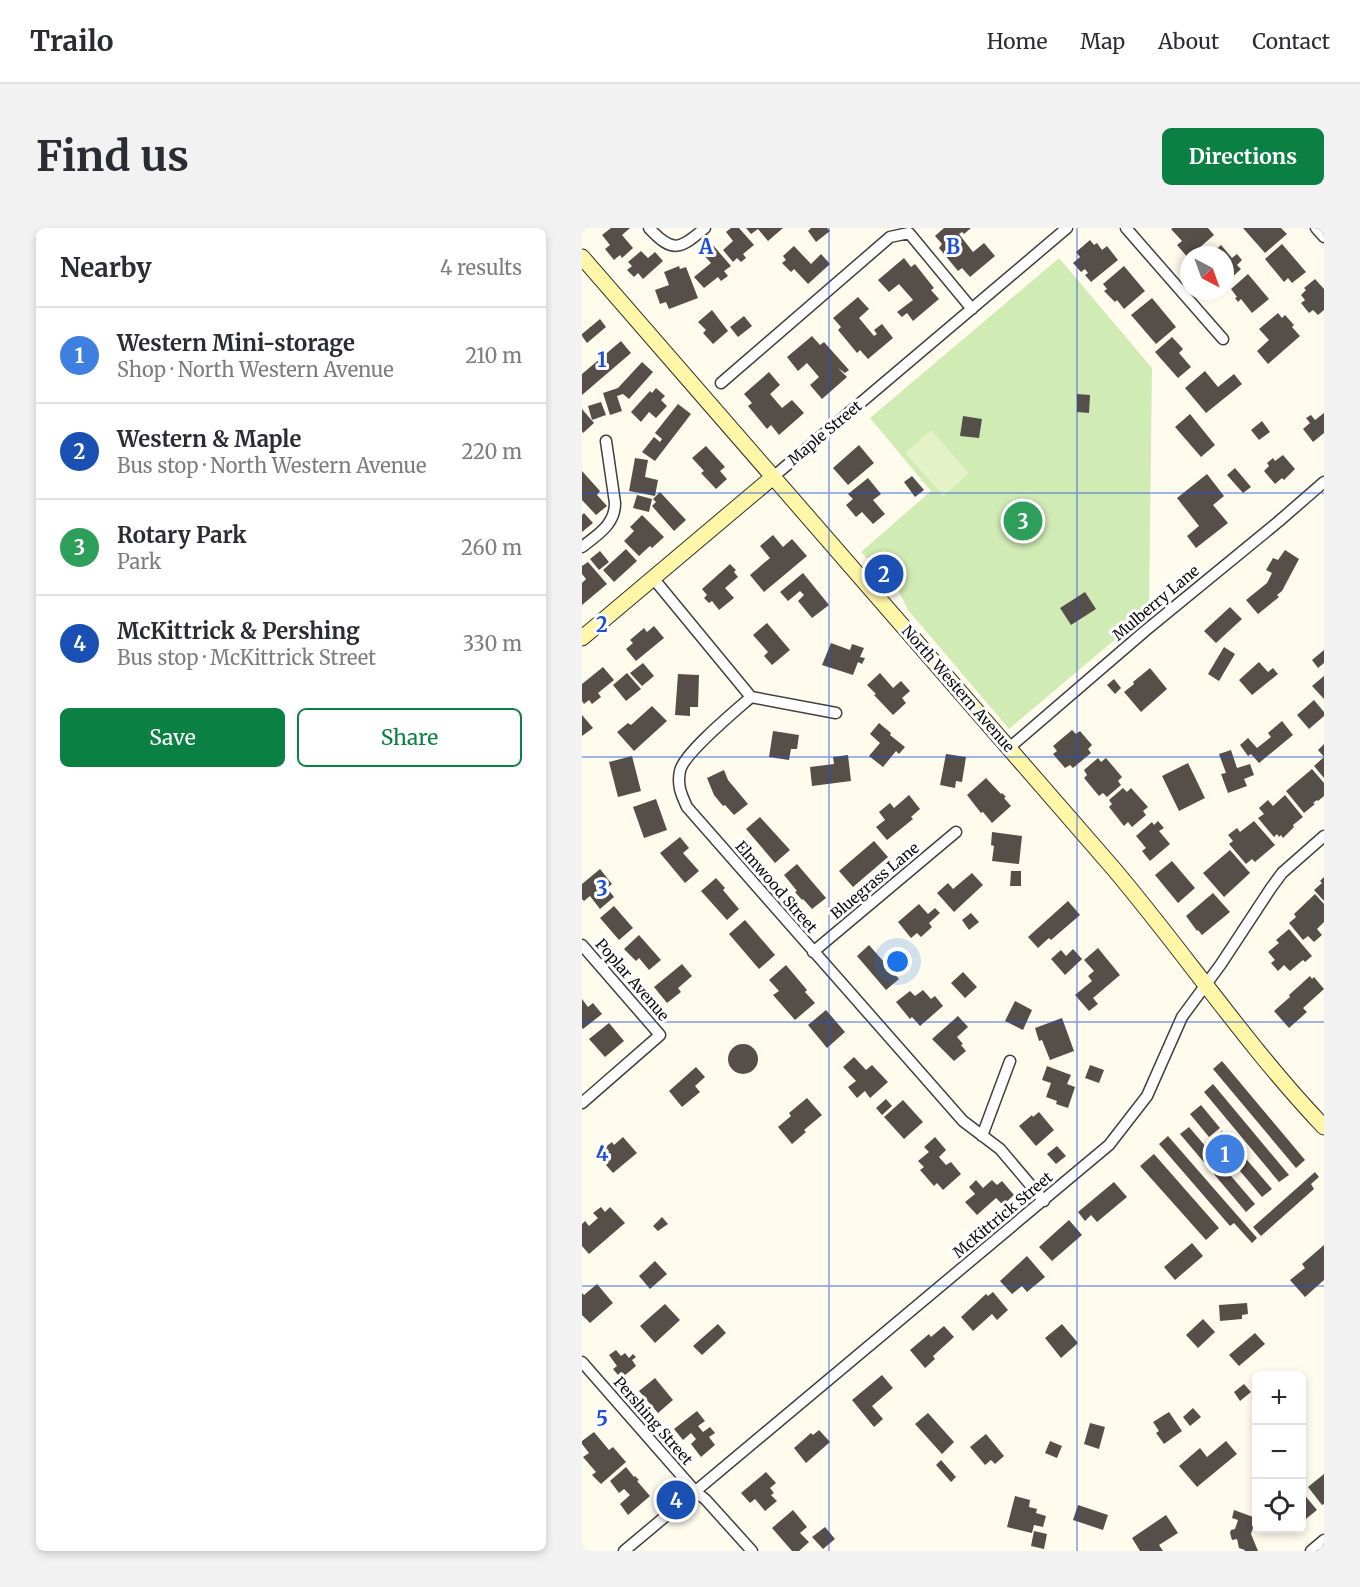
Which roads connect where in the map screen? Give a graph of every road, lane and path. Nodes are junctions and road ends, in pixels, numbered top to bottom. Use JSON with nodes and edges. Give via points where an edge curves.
{"nodes":[{"id":1,"x":649,"y":228,"type":"edge"},
{"id":2,"x":705,"y":228,"type":"edge"},
{"id":3,"x":1067,"y":228,"type":"edge"},
{"id":4,"x":1126,"y":228,"type":"edge"},
{"id":5,"x":1316,"y":228,"type":"edge"},
{"id":6,"x":913,"y":230,"type":"edge"},
{"id":7,"x":1324,"y":237,"type":"edge"},
{"id":8,"x":582,"y":257,"type":"edge"},
{"id":9,"x":972,"y":309,"type":"junction"},
{"id":10,"x":1223,"y":339,"type":"dead end"},
{"id":11,"x":722,"y":383,"type":"dead end"},
{"id":12,"x":606,"y":441,"type":"dead end"},
{"id":13,"x":773,"y":477,"type":"junction"},
{"id":14,"x":1324,"y":482,"type":"edge"},
{"id":15,"x":582,"y":547,"type":"edge"},
{"id":16,"x":653,"y":578,"type":"junction"},
{"id":17,"x":582,"y":638,"type":"edge"},
{"id":18,"x":751,"y":697,"type":"junction"},
{"id":19,"x":836,"y":713,"type":"dead end"},
{"id":20,"x":1009,"y":748,"type":"junction"},
{"id":21,"x":956,"y":832,"type":"dead end"},
{"id":22,"x":1324,"y":836,"type":"edge"},
{"id":23,"x":582,"y":945,"type":"edge"},
{"id":24,"x":813,"y":952,"type":"junction"},
{"id":25,"x":1206,"y":986,"type":"junction"},
{"id":26,"x":1011,"y":1061,"type":"dead end"},
{"id":27,"x":582,"y":1103,"type":"edge"},
{"id":28,"x":1324,"y":1127,"type":"edge"},
{"id":29,"x":982,"y":1136,"type":"junction"},
{"id":30,"x":1044,"y":1201,"type":"junction"},
{"id":31,"x":582,"y":1362,"type":"edge"},
{"id":32,"x":695,"y":1491,"type":"junction"},
{"id":33,"x":1324,"y":1540,"type":"edge"},
{"id":34,"x":624,"y":1551,"type":"edge"},
{"id":35,"x":752,"y":1551,"type":"edge"},
{"id":36,"x":1311,"y":1551,"type":"edge"}],
"edges":[{"from":1,"to":2,"type":"street","via":[[664,243],[676,246]]},
{"from":3,"to":9,"type":"street","name":"Maple Street"},
{"from":4,"to":10,"type":"street"},
{"from":5,"to":7,"type":"street"},
{"from":6,"to":9,"type":"street"},
{"from":6,"to":11,"type":"street","via":[[890,237]]},
{"from":8,"to":13,"type":"main road","name":"North Western Avenue"},
{"from":9,"to":13,"type":"street","name":"Maple Street"},
{"from":12,"to":15,"type":"street","via":[[615,511],[609,525]]},
{"from":13,"to":16,"type":"main road","name":"Maple Street"},
{"from":13,"to":20,"type":"main road","name":"North Western Avenue"},
{"from":14,"to":20,"type":"street","name":"Mulberry Lane"},
{"from":16,"to":17,"type":"main road","name":"Maple Street"},
{"from":16,"to":18,"type":"street"},
{"from":18,"to":19,"type":"street"},
{"from":18,"to":24,"type":"street","name":"Elmwood Street","via":[[694,750],[680,768],[678,788],[687,807]]},
{"from":20,"to":25,"type":"main road","name":"North Western Avenue","via":[[1140,899]]},
{"from":21,"to":24,"type":"street","name":"Bluegrass Lane"},
{"from":22,"to":25,"type":"street","name":"McKittrick Street","via":[[1282,873]]},
{"from":23,"to":27,"type":"street","name":"Poplar Avenue","via":[[660,1035]]},
{"from":24,"to":29,"type":"street","name":"Elmwood Street","via":[[963,1121]]},
{"from":25,"to":28,"type":"main road","name":"North Western Avenue"},
{"from":25,"to":30,"type":"street","name":"McKittrick Street","via":[[1182,1017],[1147,1096],[1110,1145]]},
{"from":26,"to":29,"type":"street"},
{"from":29,"to":30,"type":"street","name":"Elmwood Street","via":[[1000,1149]]},
{"from":30,"to":32,"type":"street","name":"McKittrick Street"},
{"from":31,"to":32,"type":"street","name":"Pershing Street"},
{"from":32,"to":34,"type":"street","name":"McKittrick Street"},
{"from":32,"to":35,"type":"street","name":"Pershing Street"},
{"from":33,"to":36,"type":"street"}]}
